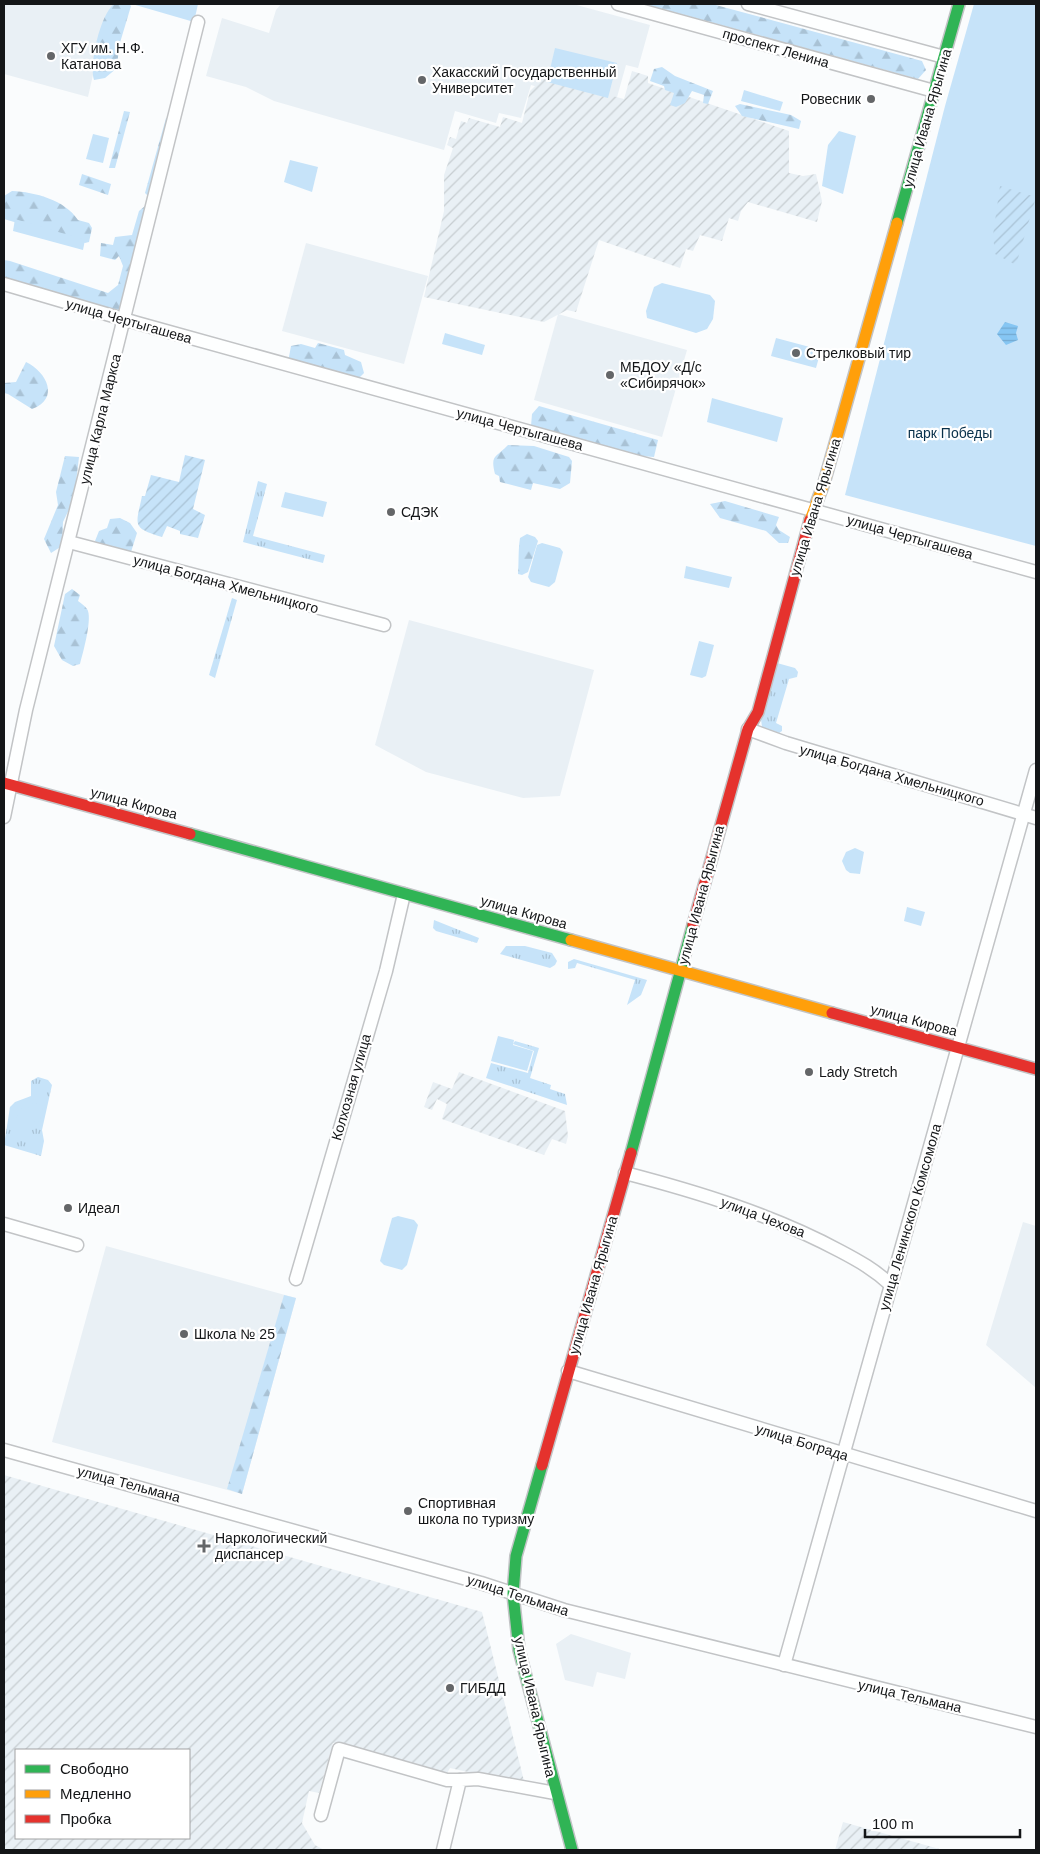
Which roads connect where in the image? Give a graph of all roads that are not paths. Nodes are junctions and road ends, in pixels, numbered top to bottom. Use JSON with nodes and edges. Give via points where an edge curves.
{"nodes":[{"id":1,"x":618,"y":4,"type":"edge"},
{"id":2,"x":748,"y":4,"type":"edge"},
{"id":3,"x":959,"y":4,"type":"edge"},
{"id":4,"x":198,"y":22,"type":"dead end"},
{"id":5,"x":944,"y":57,"type":"junction"},
{"id":6,"x":934,"y":91,"type":"junction"},
{"id":7,"x":4,"y":284,"type":"edge"},
{"id":8,"x":125,"y":320,"type":"junction"},
{"id":9,"x":814,"y":509,"type":"junction"},
{"id":10,"x":69,"y":542,"type":"junction"},
{"id":11,"x":1036,"y":572,"type":"edge"},
{"id":12,"x":384,"y":625,"type":"dead end"},
{"id":13,"x":748,"y":729,"type":"junction"},
{"id":14,"x":1036,"y":770,"type":"edge"},
{"id":15,"x":7,"y":784,"type":"edge"},
{"id":16,"x":1023,"y":814,"type":"junction"},
{"id":17,"x":4,"y":817,"type":"edge"},
{"id":18,"x":1036,"y":818,"type":"edge"},
{"id":19,"x":404,"y":894,"type":"junction"},
{"id":20,"x":680,"y":971,"type":"junction"},
{"id":21,"x":958,"y":1047,"type":"junction"},
{"id":22,"x":1036,"y":1069,"type":"edge"},
{"id":23,"x":625,"y":1173,"type":"junction"},
{"id":24,"x":4,"y":1224,"type":"edge"},
{"id":25,"x":77,"y":1245,"type":"dead end"},
{"id":26,"x":296,"y":1280,"type":"dead end"},
{"id":27,"x":891,"y":1284,"type":"junction"},
{"id":28,"x":568,"y":1371,"type":"junction"},
{"id":29,"x":4,"y":1450,"type":"edge"},
{"id":30,"x":842,"y":1455,"type":"junction"},
{"id":31,"x":1036,"y":1511,"type":"edge"},
{"id":32,"x":513,"y":1594,"type":"junction"},
{"id":33,"x":784,"y":1665,"type":"junction"},
{"id":34,"x":1036,"y":1727,"type":"edge"},
{"id":35,"x":460,"y":1780,"type":"junction"},
{"id":36,"x":556,"y":1792,"type":"junction"},
{"id":37,"x":321,"y":1815,"type":"dead end"},
{"id":38,"x":443,"y":1850,"type":"edge"},
{"id":39,"x":572,"y":1850,"type":"edge"}],
"edges":[{"from":1,"to":6,"type":"street","name":"проспект Ленина"},
{"from":2,"to":5,"type":"street"},
{"from":3,"to":5,"type":"street","name":"улица Ивана Ярыгина"},
{"from":4,"to":8,"type":"street","name":"улица Карла Маркса"},
{"from":5,"to":6,"type":"street","name":"улица Ивана Ярыгина"},
{"from":6,"to":9,"type":"street","name":"улица Ивана Ярыгина"},
{"from":7,"to":8,"type":"street","name":"улица Чертыгашева"},
{"from":8,"to":9,"type":"street","name":"улица Чертыгашева"},
{"from":8,"to":10,"type":"street","name":"улица Карла Маркса"},
{"from":9,"to":11,"type":"street","name":"улица Чертыгашева"},
{"from":9,"to":13,"type":"street","name":"улица Ивана Ярыгина","via":[[805,532],[758,712]]},
{"from":10,"to":12,"type":"street","name":"улица Богдана Хмельницкого"},
{"from":10,"to":15,"type":"street","name":"улица Карла Маркса"},
{"from":13,"to":16,"type":"street","name":"улица Богдана Хмельницкого"},
{"from":13,"to":20,"type":"street","name":"улица Ивана Ярыгина"},
{"from":14,"to":16,"type":"street","name":"улица Ленинского Комсомола"},
{"from":15,"to":17,"type":"street","name":"улица Карла Маркса"},
{"from":15,"to":19,"type":"street","name":"улица Кирова"},
{"from":16,"to":18,"type":"street","name":"улица Богдана Хмельницкого"},
{"from":16,"to":21,"type":"street","name":"улица Ленинского Комсомола"},
{"from":19,"to":20,"type":"street","name":"улица Кирова"},
{"from":19,"to":26,"type":"street","name":"Колхозная улица","via":[[386,971]]},
{"from":20,"to":21,"type":"street","name":"улица Кирова"},
{"from":20,"to":23,"type":"street","name":"улица Ивана Ярыгина"},
{"from":21,"to":22,"type":"street","name":"улица Кирова"},
{"from":21,"to":27,"type":"street","name":"улица Ленинского Комсомола"},
{"from":23,"to":27,"type":"street","name":"улица Чехова","via":[[732,1205],[813,1236],[877,1271]]},
{"from":23,"to":28,"type":"street","name":"улица Ивана Ярыгина"},
{"from":24,"to":25,"type":"street"},
{"from":27,"to":30,"type":"street","name":"улица Ленинского Комсомола"},
{"from":28,"to":30,"type":"street","name":"улица Бограда"},
{"from":28,"to":32,"type":"street","name":"улица Ивана Ярыгина","via":[[516,1556]]},
{"from":29,"to":32,"type":"street","name":"улица Тельмана"},
{"from":30,"to":31,"type":"street","name":"улица Бограда"},
{"from":30,"to":33,"type":"street","name":"улица Ленинского Комсомола"},
{"from":32,"to":33,"type":"street","name":"улица Тельмана","via":[[572,1613]]},
{"from":32,"to":36,"type":"street","name":"улица Ивана Ярыгина","via":[[519,1650]]},
{"from":33,"to":34,"type":"street","name":"улица Тельмана"},
{"from":35,"to":36,"type":"street","name":"улица Ивана Ярыгина","via":[[478,1779]]},
{"from":35,"to":37,"type":"street","via":[[446,1780],[339,1749]]},
{"from":35,"to":38,"type":"street"},
{"from":36,"to":39,"type":"street","name":"улица Ивана Ярыгина"}]}
